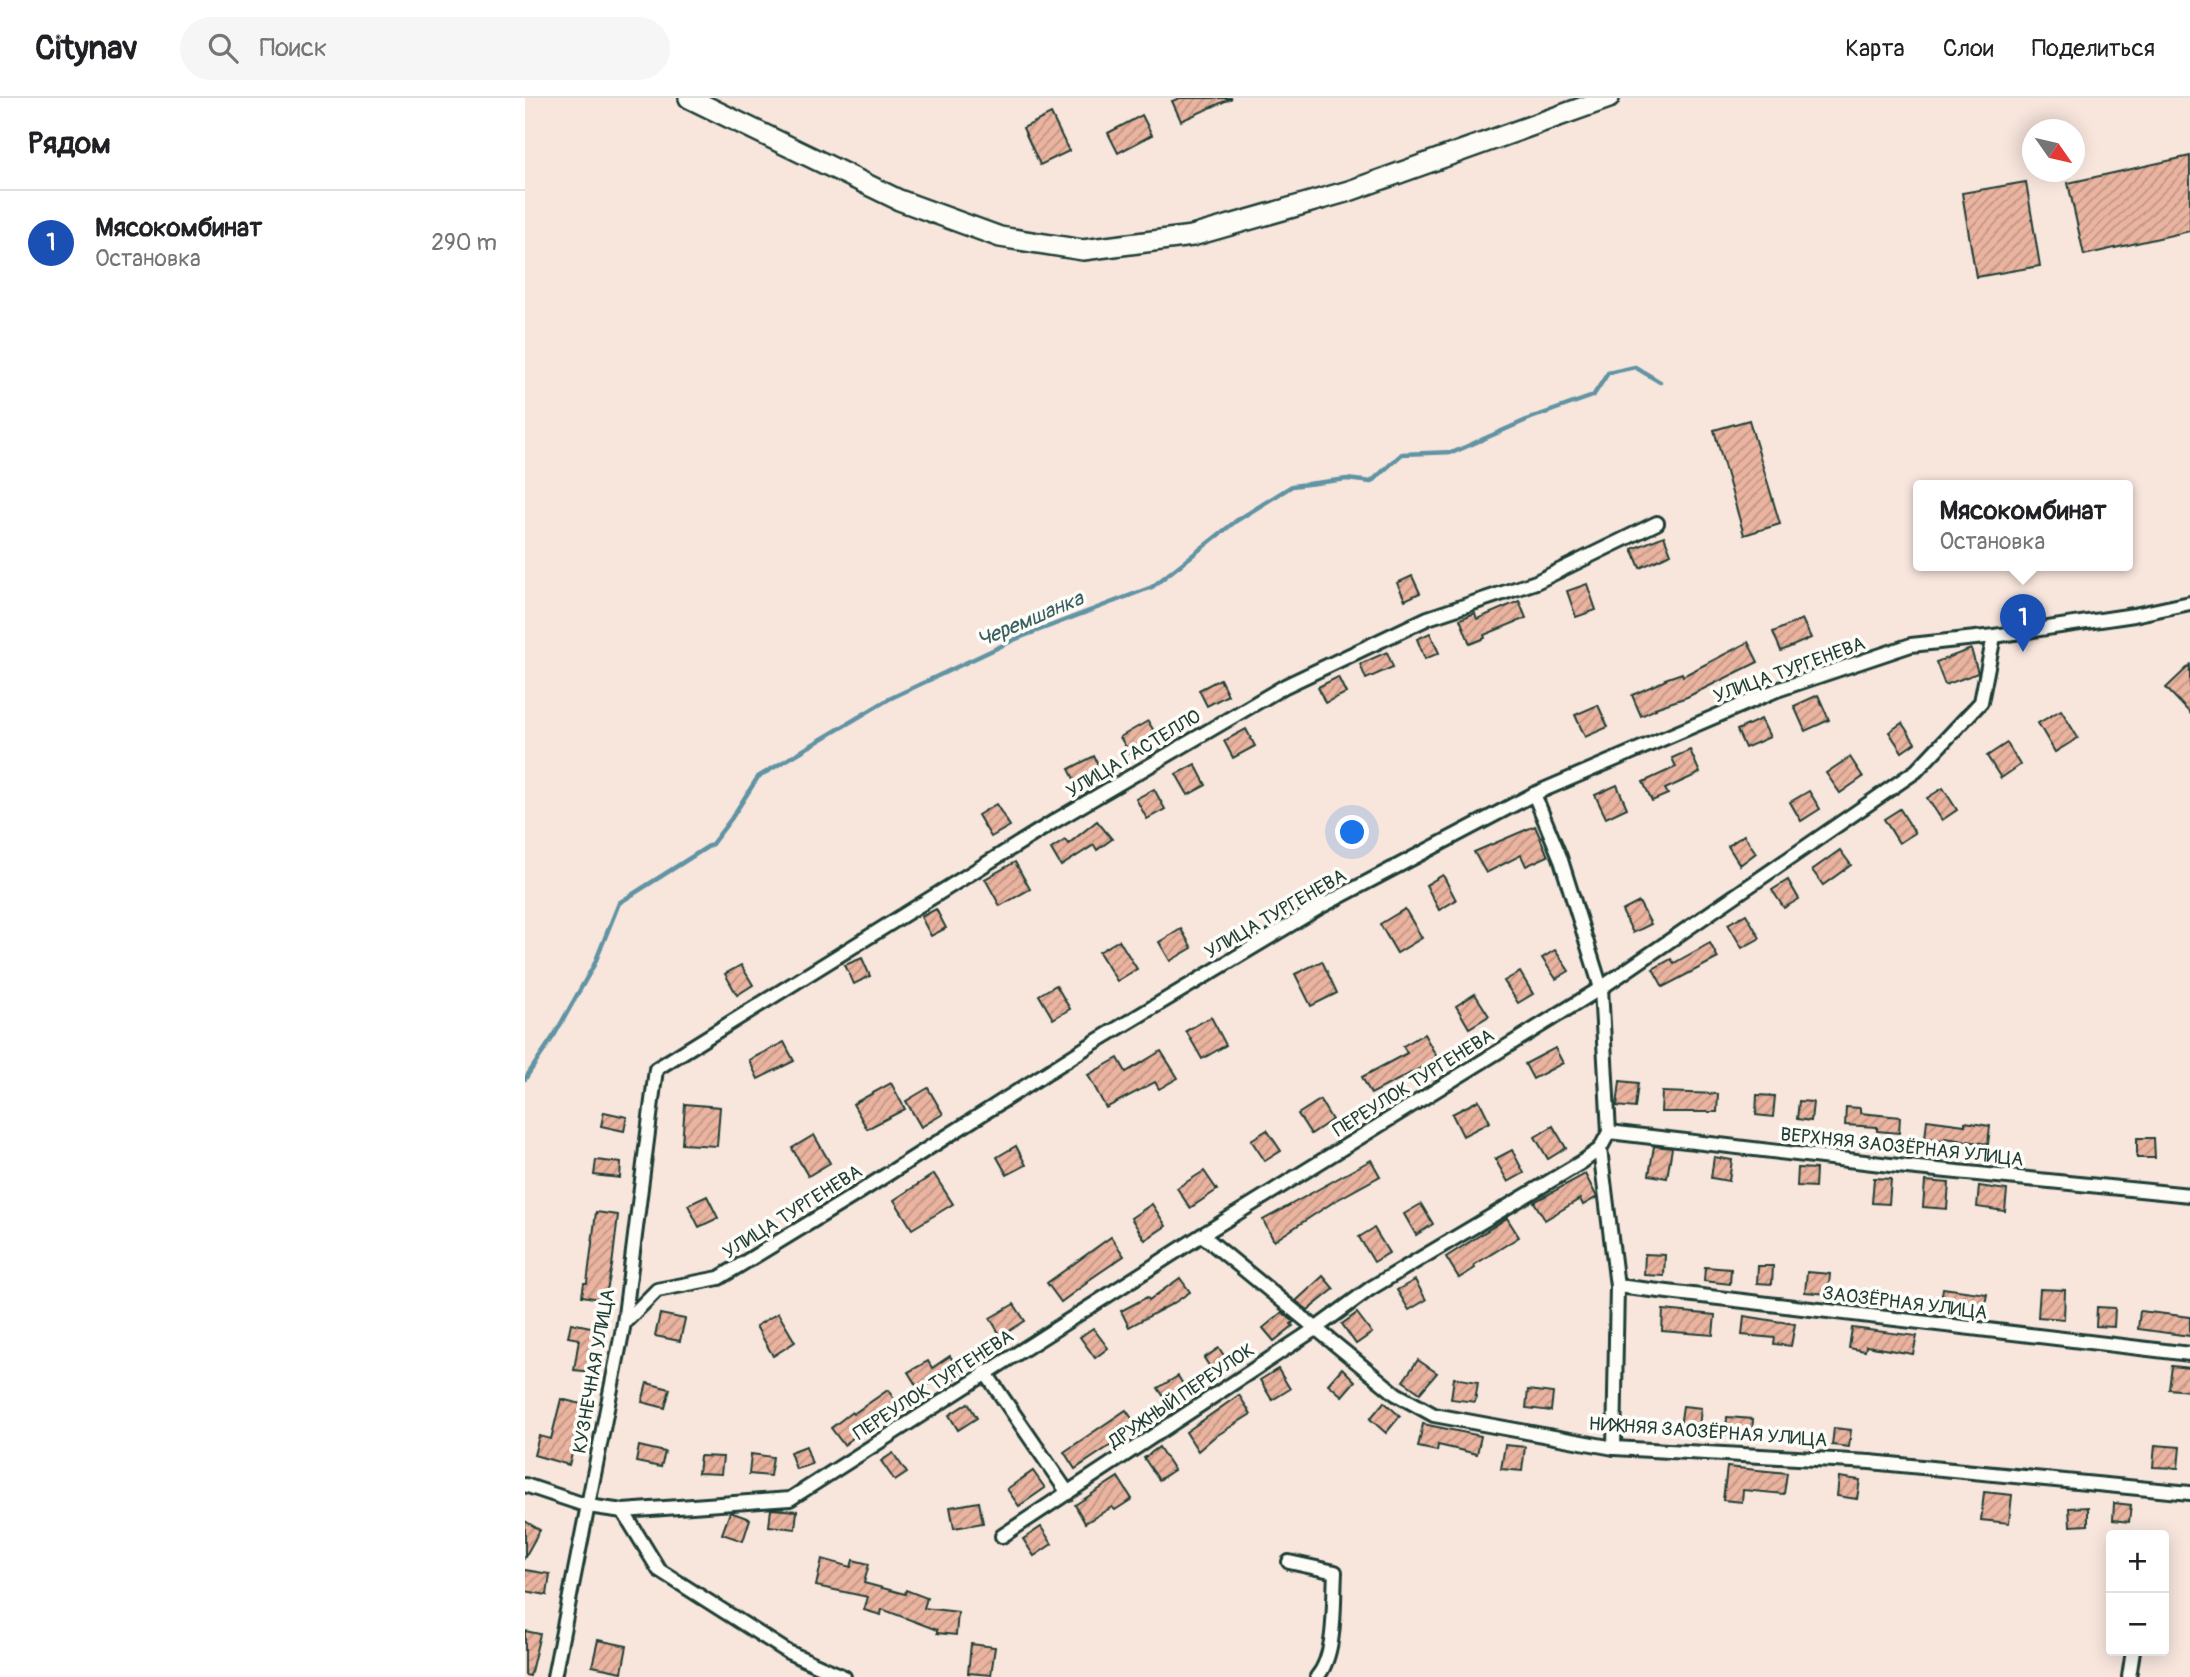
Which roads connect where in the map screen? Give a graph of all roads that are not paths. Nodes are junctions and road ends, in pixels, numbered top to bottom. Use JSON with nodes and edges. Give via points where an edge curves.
{"nodes":[{"id":1,"x":689,"y":98,"type":"edge"},
{"id":2,"x":1609,"y":98,"type":"edge"},
{"id":3,"x":1657,"y":523,"type":"dead end"},
{"id":4,"x":2190,"y":603,"type":"edge"},
{"id":5,"x":1994,"y":636,"type":"junction"},
{"id":6,"x":1534,"y":794,"type":"junction"},
{"id":7,"x":1601,"y":988,"type":"junction"},
{"id":8,"x":656,"y":1069,"type":"joint"},
{"id":9,"x":1609,"y":1132,"type":"junction"},
{"id":10,"x":1600,"y":1149,"type":"junction"},
{"id":11,"x":2190,"y":1195,"type":"edge"},
{"id":12,"x":1202,"y":1235,"type":"junction"},
{"id":13,"x":1617,"y":1286,"type":"junction"},
{"id":14,"x":624,"y":1322,"type":"junction"},
{"id":15,"x":1315,"y":1329,"type":"junction"},
{"id":16,"x":2190,"y":1354,"type":"edge"},
{"id":17,"x":985,"y":1372,"type":"junction"},
{"id":18,"x":1614,"y":1448,"type":"junction"},
{"id":19,"x":525,"y":1485,"type":"edge"},
{"id":20,"x":1068,"y":1493,"type":"junction"},
{"id":21,"x":2190,"y":1493,"type":"edge"},
{"id":22,"x":587,"y":1507,"type":"junction"},
{"id":23,"x":623,"y":1511,"type":"junction"},
{"id":24,"x":1002,"y":1536,"type":"dead end"},
{"id":25,"x":1289,"y":1562,"type":"dead end"},
{"id":26,"x":2132,"y":1656,"type":"edge"},
{"id":27,"x":554,"y":1677,"type":"edge"},
{"id":28,"x":844,"y":1677,"type":"edge"},
{"id":29,"x":1317,"y":1677,"type":"edge"},
{"id":30,"x":2129,"y":1677,"type":"edge"}],
"edges":[{"from":1,"to":2,"type":"street","via":[[899,200],[1000,237],[1083,250],[1192,236],[1336,195]]},
{"from":3,"to":8,"type":"street","name":"УЛИЦА ГАСТЕЛЛО","via":[[1536,582],[1428,618],[1285,686],[1044,828]]},
{"from":4,"to":5,"type":"street"},
{"from":5,"to":6,"type":"street","name":"УЛИЦА ТУРГЕНЕВА","via":[[1910,645],[1777,690]]},
{"from":5,"to":7,"type":"street","name":"ПЕРЕУЛОК ТУРГЕНЕВА","via":[[1981,702],[1916,771]]},
{"from":6,"to":7,"type":"street","via":[[1560,857]]},
{"from":6,"to":14,"type":"street","name":"УЛИЦА ТУРГЕНЕВА","via":[[1308,914],[719,1278],[657,1290]]},
{"from":7,"to":9,"type":"street"},
{"from":7,"to":12,"type":"street","name":"ПЕРЕУЛОК ТУРГЕНЕВА"},
{"from":8,"to":14,"type":"street","name":"КУЗНЕЧНАЯ УЛИЦА"},
{"from":9,"to":10,"type":"street"},
{"from":9,"to":11,"type":"street","name":"ВЕРХНЯЯ ЗАОЗЁРНАЯ УЛИЦА"},
{"from":10,"to":13,"type":"street"},
{"from":10,"to":15,"type":"street","via":[[1371,1288]]},
{"from":12,"to":15,"type":"street","name":"НИЖНЯЯ ЗАОЗЁРНАЯ УЛИЦА"},
{"from":12,"to":17,"type":"street","name":"ПЕРЕУЛОК ТУРГЕНЕВА"},
{"from":13,"to":16,"type":"street","name":"ЗАОЗЁРНАЯ УЛИЦА"},
{"from":13,"to":18,"type":"street"},
{"from":14,"to":22,"type":"street","name":"КУЗНЕЧНАЯ УЛИЦА"},
{"from":15,"to":18,"type":"street","name":"НИЖНЯЯ ЗАОЗЁРНАЯ УЛИЦА","via":[[1396,1394],[1434,1415]]},
{"from":15,"to":20,"type":"street","name":"ДРУЖНЫЙ ПЕРЕУЛОК"},
{"from":17,"to":20,"type":"street"},
{"from":17,"to":23,"type":"street","name":"ПЕРЕУЛОК ТУРГЕНЕВА","via":[[790,1499]]},
{"from":18,"to":21,"type":"street","name":"НИЖНЯЯ ЗАОЗЁРНАЯ УЛИЦА","via":[[1871,1462]]},
{"from":19,"to":22,"type":"street","name":"ПЕРЕУЛОК ТУРГЕНЕВА"},
{"from":20,"to":24,"type":"street","name":"ДРУЖНЫЙ ПЕРЕУЛОК"},
{"from":22,"to":23,"type":"street","name":"ПЕРЕУЛОК ТУРГЕНЕВА"},
{"from":22,"to":27,"type":"street","name":"КУЗНЕЧНАЯ УЛИЦА"},
{"from":23,"to":28,"type":"street","via":[[659,1570],[788,1652]]},
{"from":25,"to":29,"type":"street","via":[[1335,1572],[1329,1654]]},
{"from":26,"to":30,"type":"street"}]}
